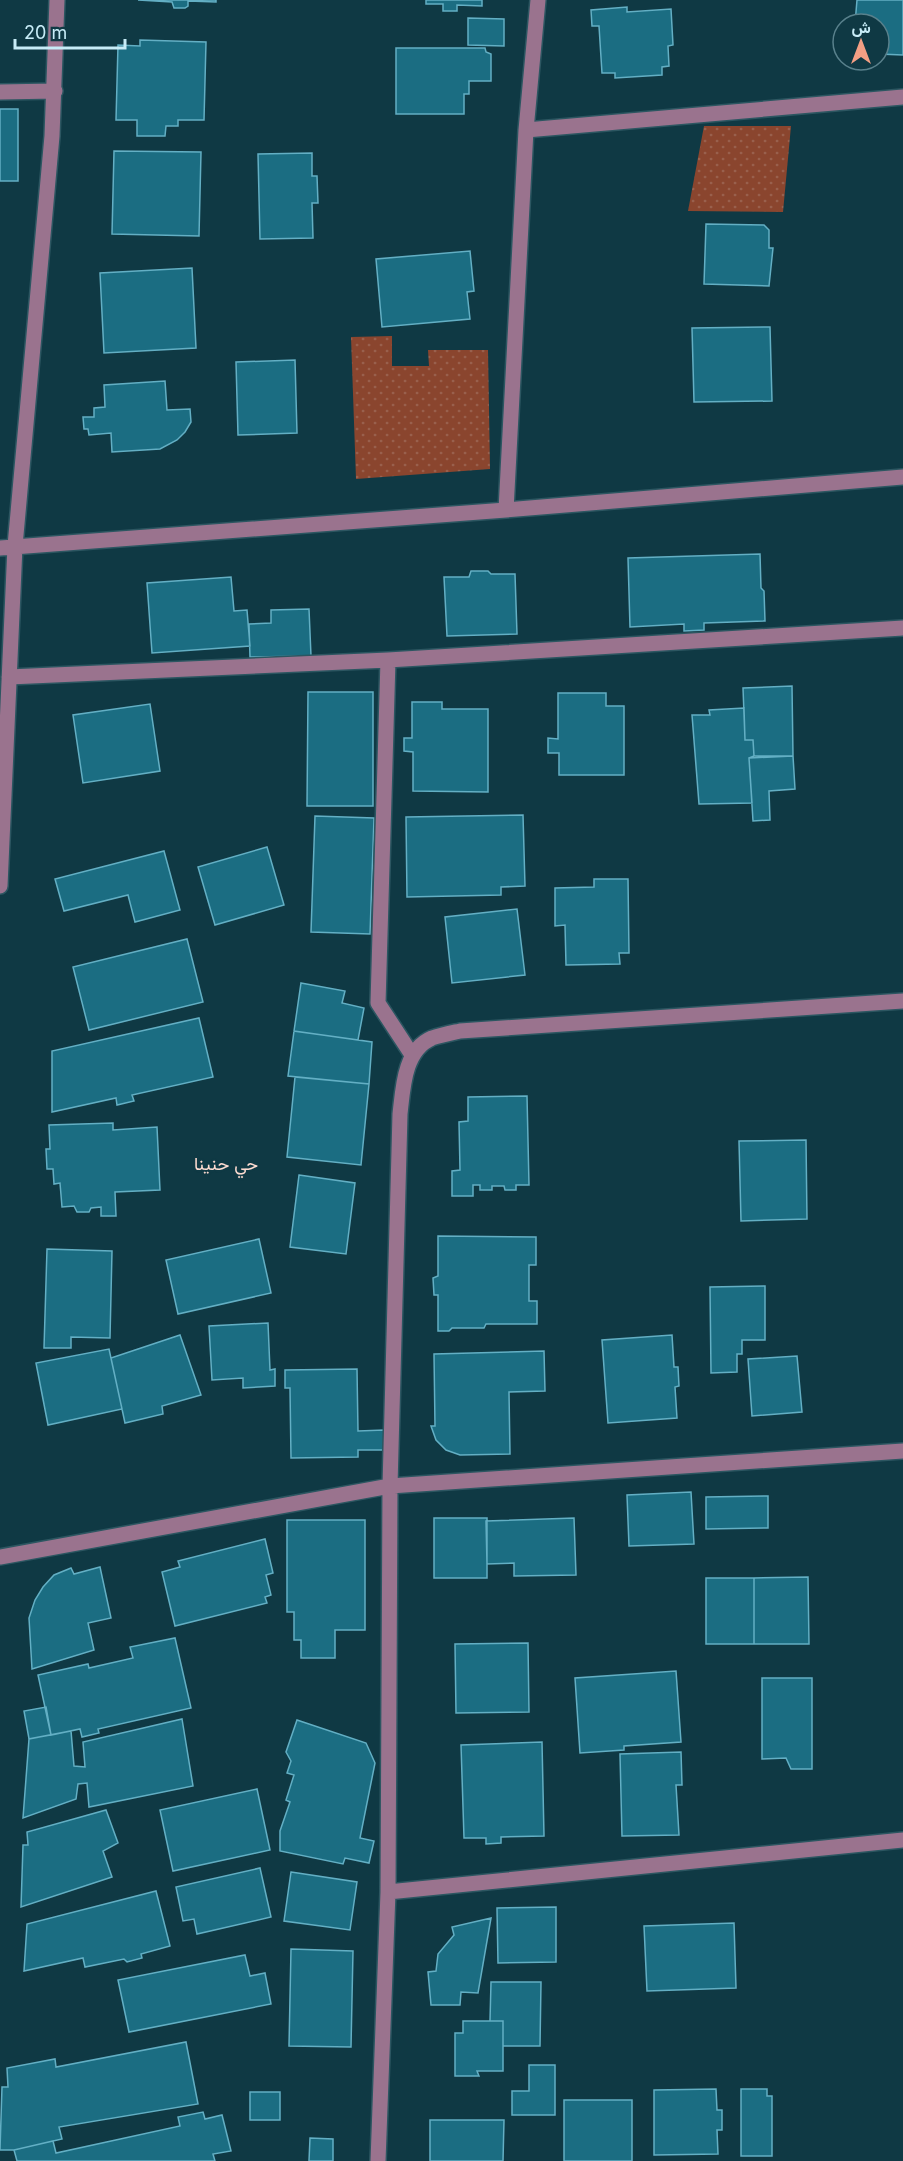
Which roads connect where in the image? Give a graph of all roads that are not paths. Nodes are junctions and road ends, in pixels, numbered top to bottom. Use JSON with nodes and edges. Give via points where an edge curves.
{"nodes":[{"id":1,"x":57,"y":0,"type":"edge"},
{"id":2,"x":538,"y":0,"type":"edge"},
{"id":3,"x":55,"y":91,"type":"junction"},
{"id":4,"x":0,"y":92,"type":"edge"},
{"id":5,"x":903,"y":97,"type":"edge"},
{"id":6,"x":526,"y":130,"type":"junction"},
{"id":7,"x":903,"y":477,"type":"edge"},
{"id":8,"x":506,"y":510,"type":"junction"},
{"id":9,"x":8,"y":547,"type":"edge"},
{"id":10,"x":903,"y":628,"type":"edge"},
{"id":11,"x":388,"y":660,"type":"junction"},
{"id":12,"x":9,"y":678,"type":"junction"},
{"id":13,"x":3,"y":756,"type":"edge"},
{"id":14,"x":0,"y":886,"type":"edge"},
{"id":15,"x":903,"y":1001,"type":"edge"},
{"id":16,"x":412,"y":1055,"type":"junction"},
{"id":17,"x":903,"y":1451,"type":"edge"},
{"id":18,"x":390,"y":1486,"type":"junction"},
{"id":19,"x":0,"y":1557,"type":"edge"},
{"id":20,"x":903,"y":1840,"type":"edge"},
{"id":21,"x":388,"y":1892,"type":"junction"},
{"id":22,"x":378,"y":2161,"type":"edge"}],
"edges":[{"from":1,"to":3,"type":"street"},
{"from":2,"to":6,"type":"street"},
{"from":3,"to":4,"type":"street"},
{"from":3,"to":9,"type":"street"},
{"from":5,"to":6,"type":"street"},
{"from":6,"to":8,"type":"street"},
{"from":7,"to":8,"type":"street"},
{"from":8,"to":9,"type":"street"},
{"from":9,"to":12,"type":"street"},
{"from":10,"to":11,"type":"street"},
{"from":11,"to":12,"type":"street"},
{"from":11,"to":16,"type":"street","via":[[378,1003]]},
{"from":12,"to":13,"type":"street"},
{"from":13,"to":14,"type":"street"},
{"from":15,"to":16,"type":"street","via":[[460,1031],[430,1039]]},
{"from":16,"to":18,"type":"street","via":[[400,1114]]},
{"from":17,"to":18,"type":"street"},
{"from":18,"to":19,"type":"street"},
{"from":18,"to":21,"type":"street"},
{"from":20,"to":21,"type":"street"},
{"from":21,"to":22,"type":"street"}]}
